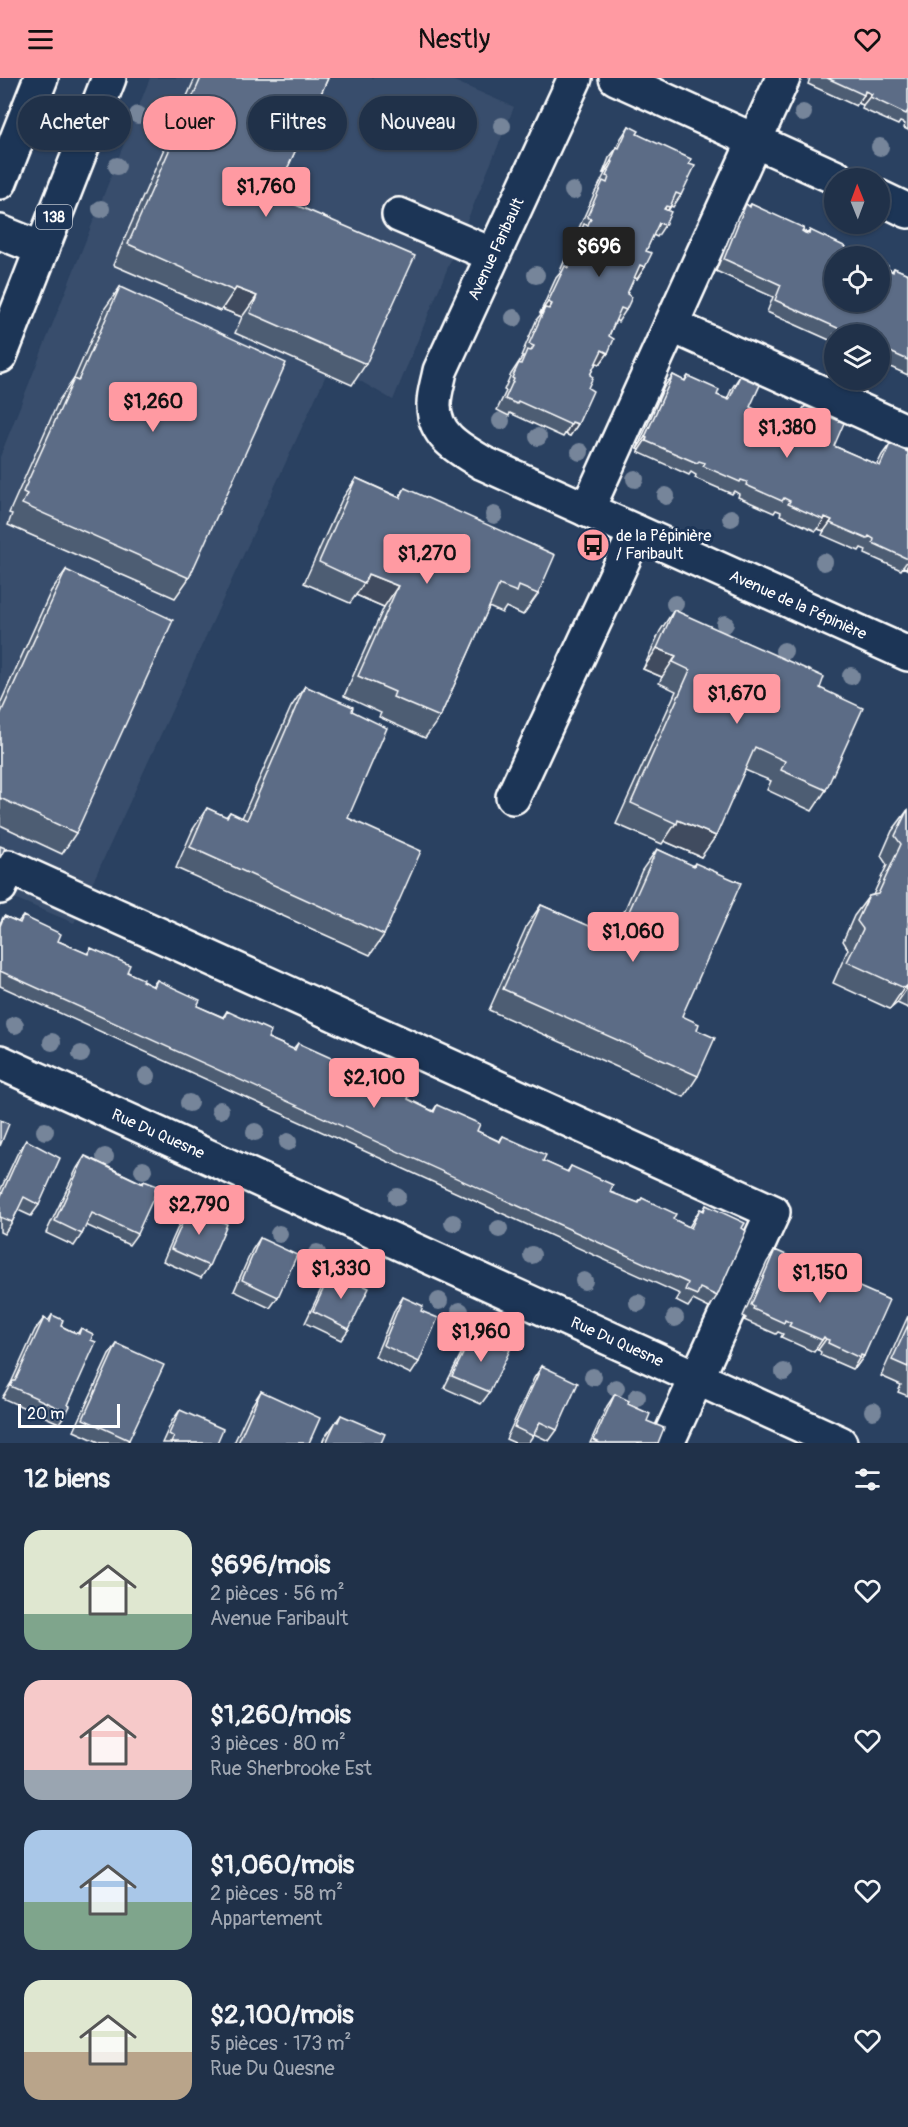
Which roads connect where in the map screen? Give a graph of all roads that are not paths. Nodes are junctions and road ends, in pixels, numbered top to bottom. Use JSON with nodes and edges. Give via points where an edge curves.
{"nodes":[{"id":1,"x":41,"y":78,"type":"edge"},
{"id":2,"x":109,"y":78,"type":"edge"},
{"id":3,"x":575,"y":78,"type":"edge"},
{"id":4,"x":616,"y":78,"type":"edge"},
{"id":5,"x":783,"y":78,"type":"edge"},
{"id":6,"x":754,"y":141,"type":"junction"},
{"id":7,"x":824,"y":172,"type":"edge"},
{"id":8,"x":0,"y":182,"type":"edge"},
{"id":9,"x":890,"y":202,"type":"edge"},
{"id":10,"x":908,"y":211,"type":"edge"},
{"id":11,"x":399,"y":215,"type":"dead end"},
{"id":12,"x":0,"y":232,"type":"edge"},
{"id":13,"x":42,"y":249,"type":"junction"},
{"id":14,"x":494,"y":255,"type":"junction"},
{"id":15,"x":671,"y":325,"type":"junction"},
{"id":16,"x":0,"y":356,"type":"edge"},
{"id":17,"x":436,"y":424,"type":"joint"},
{"id":18,"x":908,"y":432,"type":"edge"},
{"id":19,"x":587,"y":510,"type":"junction"},
{"id":20,"x":636,"y":532,"type":"junction"},
{"id":21,"x":908,"y":654,"type":"edge"},
{"id":22,"x":513,"y":797,"type":"dead end"},
{"id":23,"x":0,"y":887,"type":"edge"},
{"id":24,"x":0,"y":1062,"type":"edge"},
{"id":25,"x":696,"y":1378,"type":"junction"},
{"id":26,"x":667,"y":1443,"type":"edge"},
{"id":27,"x":840,"y":1443,"type":"edge"}],
"edges":[{"from":1,"to":8,"type":"street"},
{"from":2,"to":13,"type":"street","number":"138"},
{"from":3,"to":14,"type":"street","name":"Avenue Faribault"},
{"from":4,"to":6,"type":"street"},
{"from":5,"to":6,"type":"street"},
{"from":6,"to":7,"type":"street"},
{"from":6,"to":15,"type":"street"},
{"from":9,"to":10,"type":"street"},
{"from":11,"to":14,"type":"street"},
{"from":12,"to":13,"type":"street"},
{"from":13,"to":16,"type":"street","number":"138"},
{"from":14,"to":17,"type":"street","name":"Avenue Faribault","via":[[440,371],[434,403]]},
{"from":15,"to":18,"type":"street"},
{"from":15,"to":19,"type":"street"},
{"from":17,"to":19,"type":"street","name":"Avenue de la Pépinière","via":[[455,447],[483,463]]},
{"from":19,"to":20,"type":"street","name":"Avenue de la Pépinière"},
{"from":20,"to":21,"type":"street","name":"Avenue de la Pépinière"},
{"from":20,"to":22,"type":"street"},
{"from":23,"to":25,"type":"street","via":[[9,867],[773,1212]]},
{"from":24,"to":25,"type":"street","name":"Rue Du Quesne"},
{"from":25,"to":26,"type":"street"},
{"from":25,"to":27,"type":"street","name":"Rue Du Quesne"}]}
